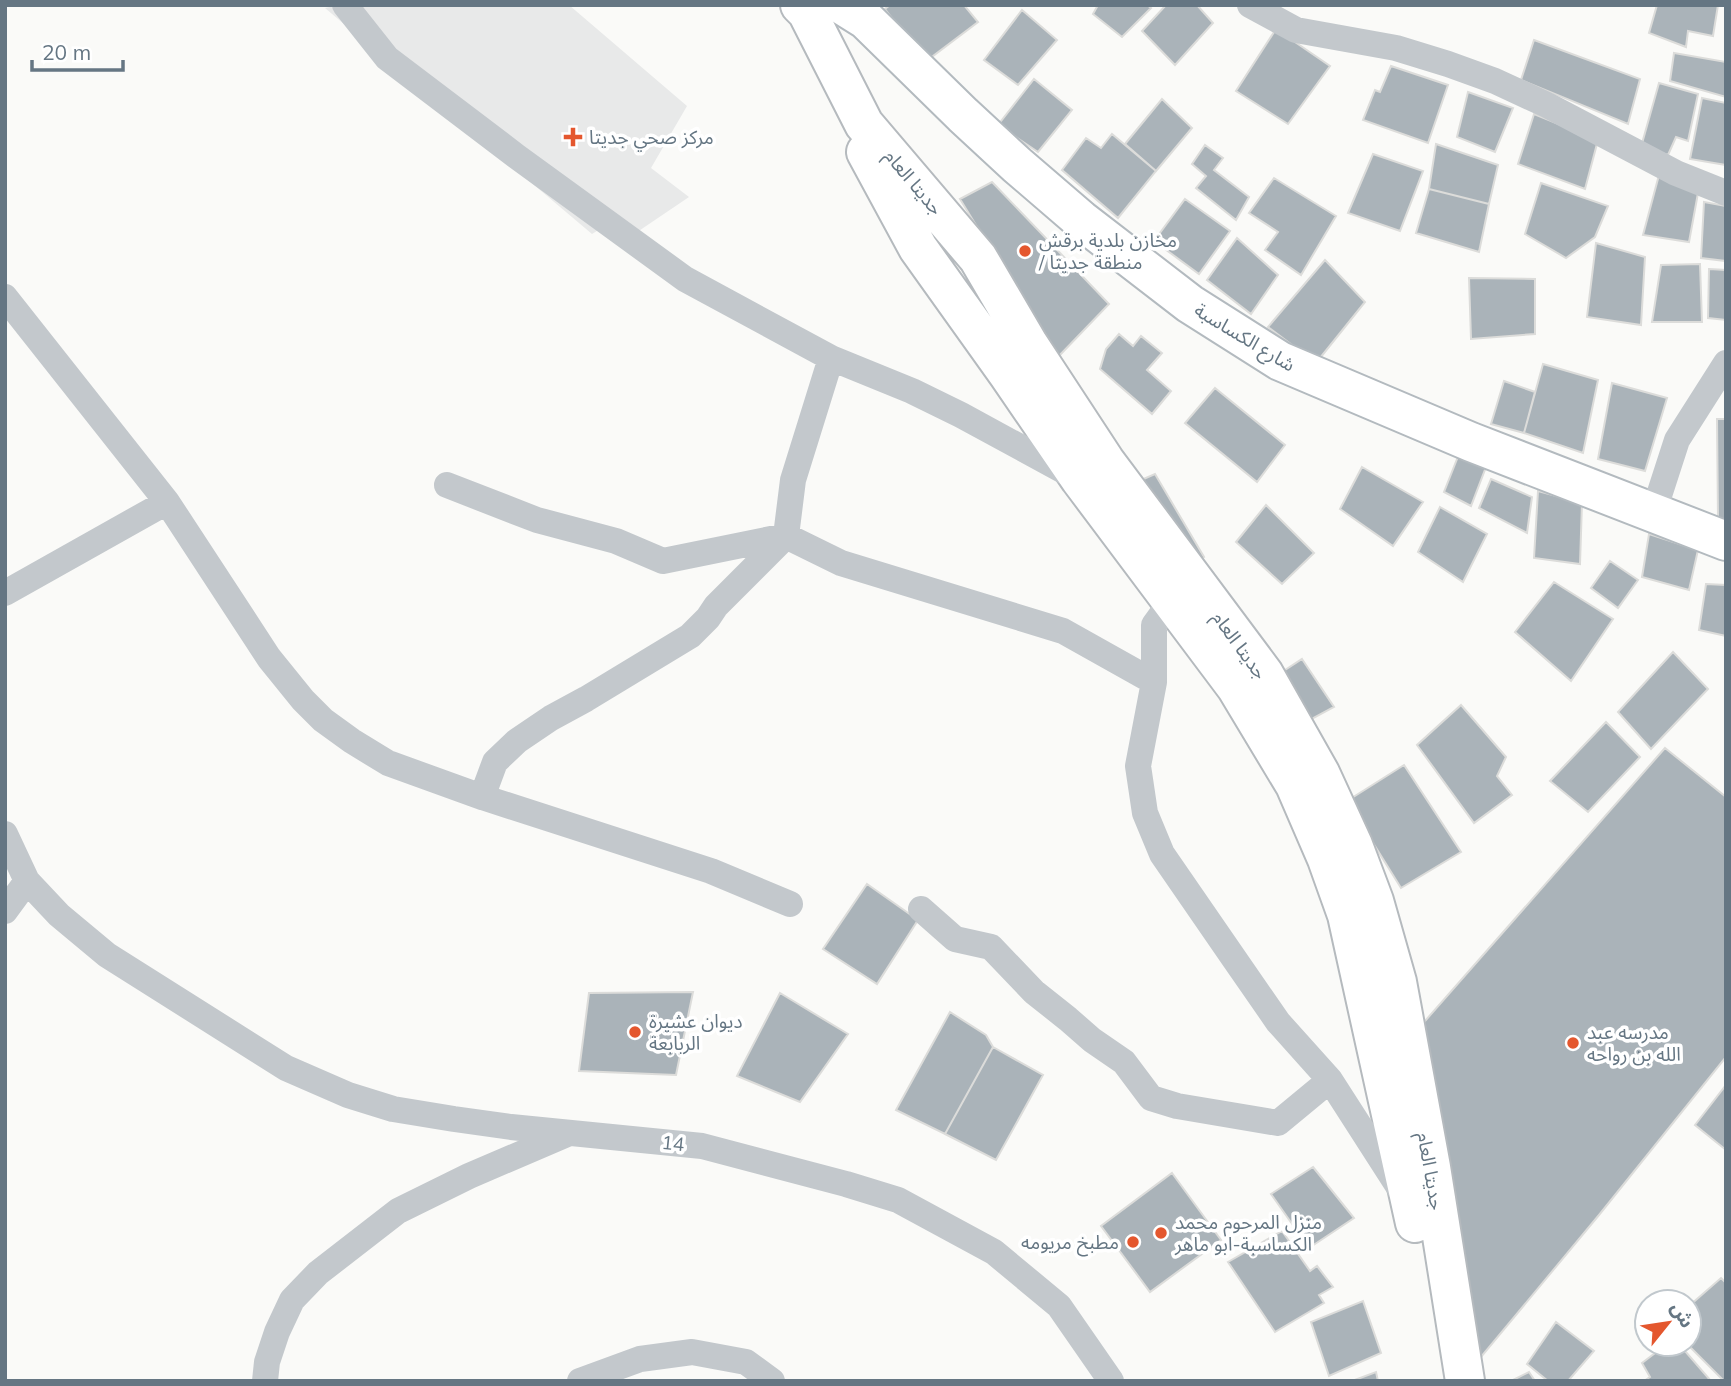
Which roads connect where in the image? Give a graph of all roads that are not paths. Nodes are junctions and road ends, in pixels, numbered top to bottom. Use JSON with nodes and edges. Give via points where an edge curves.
{"nodes":[{"id":1,"x":345,"y":5,"type":"edge"},
{"id":2,"x":1250,"y":5,"type":"edge"},
{"id":3,"x":809,"y":9,"type":"edge"},
{"id":4,"x":1726,"y":193,"type":"edge"},
{"id":5,"x":5,"y":297,"type":"edge"},
{"id":6,"x":831,"y":358,"type":"junction"},
{"id":7,"x":1726,"y":363,"type":"edge"},
{"id":8,"x":1092,"y":470,"type":"junction"},
{"id":9,"x":447,"y":485,"type":"dead end"},
{"id":10,"x":167,"y":502,"type":"junction"},
{"id":11,"x":1653,"y":514,"type":"junction"},
{"id":12,"x":786,"y":536,"type":"junction"},
{"id":13,"x":1726,"y":541,"type":"edge"},
{"id":14,"x":1183,"y":591,"type":"junction"},
{"id":15,"x":5,"y":593,"type":"edge"},
{"id":16,"x":1154,"y":682,"type":"junction"},
{"id":17,"x":482,"y":797,"type":"junction"},
{"id":18,"x":5,"y":834,"type":"edge"},
{"id":19,"x":27,"y":881,"type":"junction"},
{"id":20,"x":790,"y":904,"type":"dead end"},
{"id":21,"x":921,"y":909,"type":"dead end"},
{"id":22,"x":5,"y":911,"type":"edge"},
{"id":23,"x":1330,"y":1080,"type":"junction"},
{"id":24,"x":572,"y":1132,"type":"junction"},
{"id":25,"x":1412,"y":1208,"type":"junction"},
{"id":26,"x":265,"y":1381,"type":"edge"},
{"id":27,"x":580,"y":1381,"type":"edge"},
{"id":28,"x":772,"y":1381,"type":"edge"},
{"id":29,"x":1111,"y":1381,"type":"edge"},
{"id":30,"x":1438,"y":1381,"type":"edge"},
{"id":31,"x":1465,"y":1381,"type":"edge"}],
"edges":[{"from":1,"to":6,"type":"street","via":[[387,58],[634,242],[685,279]]},
{"from":2,"to":4,"type":"street","via":[[1296,30],[1396,48],[1495,82],[1676,173]]},
{"from":3,"to":8,"type":"main road","name":"جديتا العام","via":[[864,124],[978,258],[1029,345]]},
{"from":3,"to":11,"type":"main road","name":"شارع الكساسبة","via":[[866,19],[963,115],[1072,212],[1190,304],[1280,361]]},
{"from":5,"to":10,"type":"street"},
{"from":6,"to":8,"type":"street"},
{"from":6,"to":12,"type":"street","via":[[793,480]]},
{"from":7,"to":11,"type":"street","via":[[1677,440]]},
{"from":8,"to":14,"type":"main road","name":"جديتا العام"},
{"from":9,"to":12,"type":"street","via":[[663,561]]},
{"from":10,"to":15,"type":"street"},
{"from":10,"to":17,"type":"street","via":[[269,658],[323,720],[388,763]]},
{"from":11,"to":13,"type":"main road","name":"شارع الكساسبة"},
{"from":12,"to":16,"type":"street","via":[[841,563],[1063,631]]},
{"from":12,"to":17,"type":"street","via":[[690,636],[517,741],[495,761]]},
{"from":14,"to":16,"type":"street","via":[[1154,625]]},
{"from":14,"to":25,"type":"main road","name":"جديتا العام","via":[[1295,785],[1327,859],[1347,915]]},
{"from":14,"to":31,"type":"main road","name":"جديتا العام","via":[[1264,674],[1320,773],[1374,901],[1396,982]]},
{"from":16,"to":23,"type":"street","via":[[1138,766],[1145,813],[1162,854],[1278,1022]]},
{"from":17,"to":20,"type":"street","via":[[711,871]]},
{"from":18,"to":19,"type":"street"},
{"from":19,"to":22,"type":"street"},
{"from":19,"to":24,"type":"street","via":[[107,955],[286,1068],[393,1109]]},
{"from":21,"to":23,"type":"street","via":[[956,939],[991,947],[1034,992],[1124,1062],[1152,1098],[1278,1123]]},
{"from":23,"to":25,"type":"street"},
{"from":24,"to":26,"type":"street","name":"14","via":[[398,1211],[345,1251],[292,1300],[277,1332]]},
{"from":24,"to":29,"type":"street","name":"14","via":[[702,1146],[898,1200],[994,1252],[1059,1306]]},
{"from":25,"to":30,"type":"main road","name":"جديتا العام"},
{"from":27,"to":28,"type":"street","via":[[640,1359],[692,1352],[746,1362]]}]}
